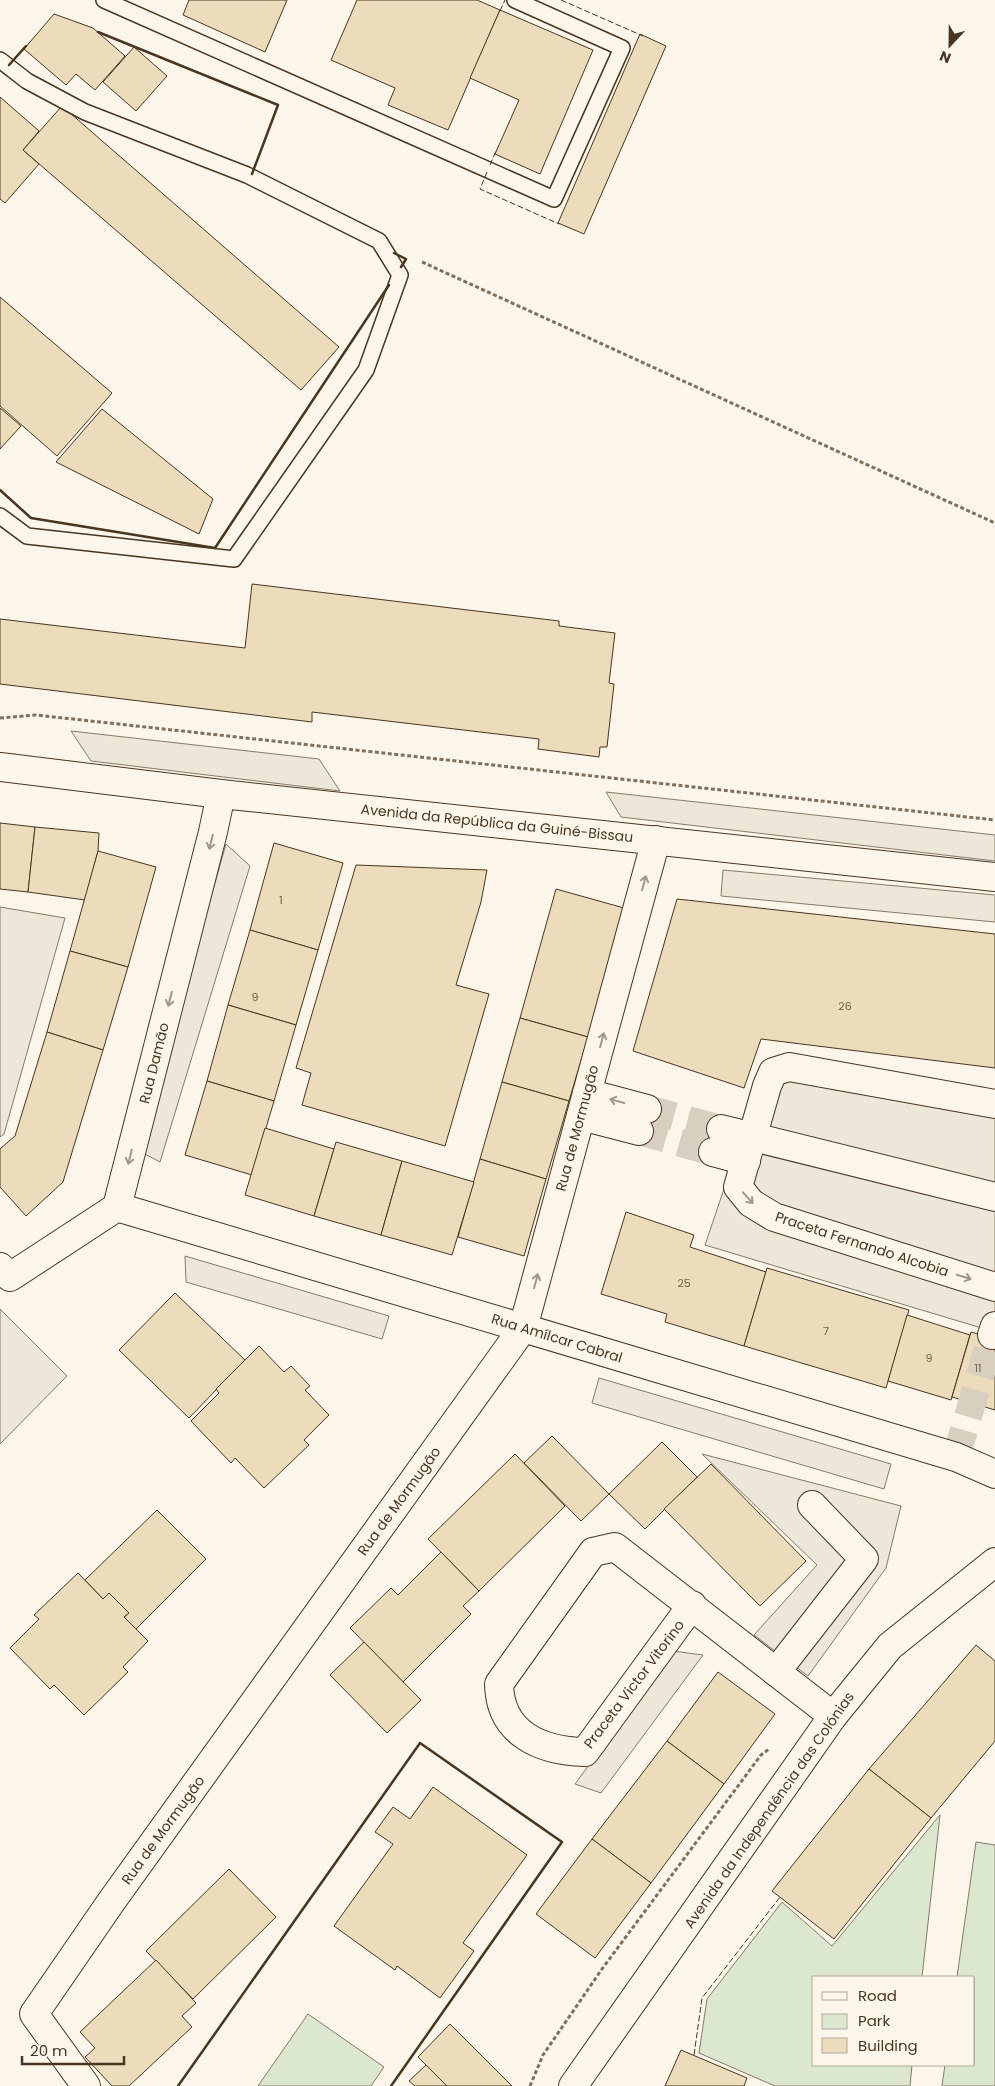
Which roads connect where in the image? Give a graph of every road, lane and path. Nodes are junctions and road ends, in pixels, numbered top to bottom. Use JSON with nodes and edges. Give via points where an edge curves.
{"nodes":[{"id":1,"x":104,"y":0,"type":"edge"},
{"id":2,"x":515,"y":0,"type":"edge"},
{"id":3,"x":0,"y":60,"type":"edge"},
{"id":4,"x":400,"y":274,"type":"junction"},
{"id":5,"x":0,"y":516,"type":"edge"},
{"id":6,"x":995,"y":523,"type":"edge"},
{"id":7,"x":0,"y":718,"type":"edge"},
{"id":8,"x":0,"y":767,"type":"edge"},
{"id":9,"x":221,"y":794,"type":"junction"},
{"id":10,"x":995,"y":820,"type":"edge"},
{"id":11,"x":656,"y":840,"type":"junction"},
{"id":12,"x":995,"y":877,"type":"edge"},
{"id":13,"x":584,"y":1104,"type":"junction"},
{"id":14,"x":995,"y":1104,"type":"edge"},
{"id":15,"x":643,"y":1120,"type":"tunnel mouth"},
{"id":16,"x":717,"y":1140,"type":"tunnel mouth"},
{"id":17,"x":749,"y":1149,"type":"junction"},
{"id":18,"x":995,"y":1197,"type":"edge"},
{"id":19,"x":117,"y":1207,"type":"junction"},
{"id":20,"x":5,"y":1272,"type":"edge"},
{"id":21,"x":995,"y":1287,"type":"edge"},
{"id":22,"x":523,"y":1328,"type":"junction"},
{"id":23,"x":995,"y":1474,"type":"edge"},
{"id":24,"x":812,"y":1506,"type":"dead end"},
{"id":25,"x":995,"y":1562,"type":"edge"},
{"id":26,"x":692,"y":1605,"type":"junction"},
{"id":27,"x":776,"y":1672,"type":"junction"},
{"id":28,"x":833,"y":1716,"type":"junction"},
{"id":29,"x":86,"y":2086,"type":"edge"},
{"id":30,"x":573,"y":2086,"type":"edge"}],
"edges":[{"from":1,"to":2,"type":"lane","via":[[554,199],[622,48]]},
{"from":3,"to":4,"type":"lane","via":[[27,81],[85,112],[247,174],[379,241]]},
{"from":4,"to":5,"type":"lane","via":[[366,370],[234,560],[27,536]]},
{"from":4,"to":6,"type":"path","via":[[417,260]]},
{"from":7,"to":10,"type":"path","via":[[36,715]]},
{"from":8,"to":9,"type":"street","name":"Avenida da República da Guiné-Bissau"},
{"from":9,"to":11,"type":"street","name":"Avenida da República da Guiné-Bissau"},
{"from":9,"to":19,"type":"street","name":"Rua Damão","one_way":true},
{"from":11,"to":12,"type":"street","name":"Avenida da República da Guiné-Bissau"},
{"from":13,"to":11,"type":"street","name":"Rua de Mormugão","one_way":true},
{"from":13,"to":15,"type":"street"},
{"from":22,"to":13,"type":"street","name":"Rua de Mormugão","one_way":true},
{"from":14,"to":17,"type":"street","via":[[789,1068],[773,1072]]},
{"from":16,"to":17,"type":"street"},
{"from":17,"to":18,"type":"street"},
{"from":17,"to":21,"type":"street","name":"Praceta Fernando Alcobia","one_way":true,"via":[[738,1187],[750,1202],[774,1217]]},
{"from":19,"to":20,"type":"street"},
{"from":19,"to":22,"type":"street","name":"Rua Amílcar Cabral"},
{"from":22,"to":23,"type":"street","name":"Rua Amílcar Cabral","via":[[956,1457]]},
{"from":22,"to":29,"type":"street","name":"Rua de Mormugão","via":[[34,2014]]},
{"from":24,"to":27,"type":"street","via":[[864,1559]]},
{"from":25,"to":28,"type":"street","name":"Avenida da Independência das Colónias","via":[[890,1646]]},
{"from":26,"to":26,"type":"street","name":"Praceta Victor Vitorino","via":[[615,1547],[594,1552],[499,1684],[500,1701],[516,1729],[538,1744],[561,1751],[585,1752]]},
{"from":26,"to":27,"type":"street"},
{"from":27,"to":28,"type":"street"},
{"from":28,"to":30,"type":"street","name":"Avenida da Independência das Colónias"}]}
